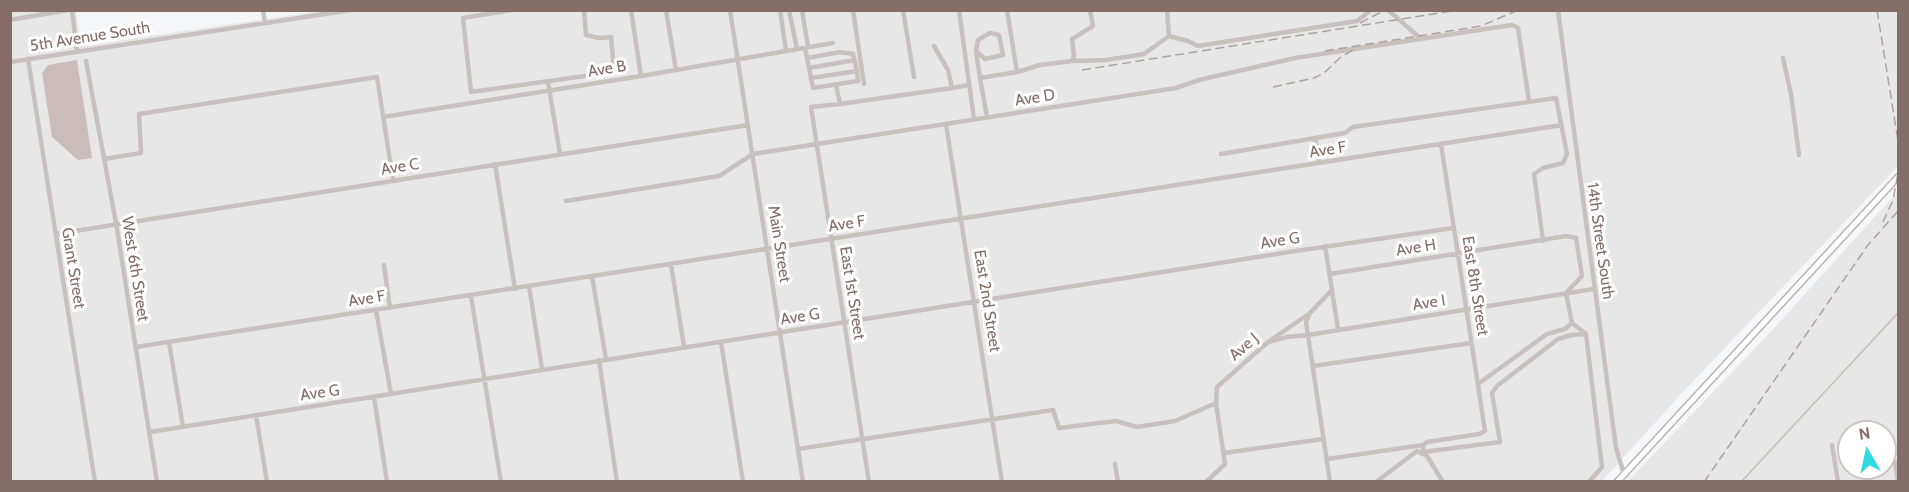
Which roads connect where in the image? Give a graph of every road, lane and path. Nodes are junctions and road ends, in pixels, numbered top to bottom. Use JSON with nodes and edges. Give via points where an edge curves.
{"nodes":[{"id":1,"x":70,"y":10,"type":"edge"},
{"id":2,"x":263,"y":10,"type":"edge"},
{"id":3,"x":351,"y":10,"type":"edge"},
{"id":4,"x":512,"y":10,"type":"edge"},
{"id":5,"x":584,"y":10,"type":"edge"},
{"id":6,"x":631,"y":10,"type":"edge"},
{"id":7,"x":666,"y":10,"type":"edge"},
{"id":8,"x":730,"y":10,"type":"edge"},
{"id":9,"x":780,"y":10,"type":"edge"},
{"id":10,"x":789,"y":10,"type":"edge"},
{"id":11,"x":802,"y":10,"type":"edge"},
{"id":12,"x":853,"y":10,"type":"edge"},
{"id":13,"x":903,"y":10,"type":"edge"},
{"id":14,"x":959,"y":10,"type":"edge"},
{"id":15,"x":1007,"y":10,"type":"edge"},
{"id":16,"x":1090,"y":10,"type":"edge"},
{"id":17,"x":1167,"y":10,"type":"edge"},
{"id":18,"x":1371,"y":10,"type":"edge"},
{"id":19,"x":1388,"y":10,"type":"edge"},
{"id":20,"x":1558,"y":10,"type":"edge"},
{"id":21,"x":10,"y":20,"type":"edge"},
{"id":22,"x":265,"y":23,"type":"junction"},
{"id":23,"x":1169,"y":36,"type":"junction"},
{"id":24,"x":1420,"y":38,"type":"junction"},
{"id":25,"x":833,"y":43,"type":"dead end"},
{"id":26,"x":934,"y":46,"type":"dead end"},
{"id":27,"x":806,"y":48,"type":"junction"},
{"id":28,"x":797,"y":49,"type":"junction"},
{"id":29,"x":77,"y":51,"type":"junction"},
{"id":30,"x":786,"y":51,"type":"junction"},
{"id":31,"x":976,"y":51,"type":"junction"},
{"id":32,"x":807,"y":58,"type":"junction"},
{"id":33,"x":1783,"y":58,"type":"dead end"},
{"id":34,"x":28,"y":59,"type":"junction"},
{"id":35,"x":738,"y":59,"type":"junction"},
{"id":36,"x":855,"y":60,"type":"junction"},
{"id":37,"x":86,"y":61,"type":"dead end"},
{"id":38,"x":1072,"y":61,"type":"junction"},
{"id":39,"x":10,"y":62,"type":"edge"},
{"id":40,"x":809,"y":68,"type":"junction"},
{"id":41,"x":676,"y":70,"type":"junction"},
{"id":42,"x":857,"y":71,"type":"junction"},
{"id":43,"x":1017,"y":72,"type":"junction"},
{"id":44,"x":641,"y":76,"type":"junction"},
{"id":45,"x":914,"y":77,"type":"dead end"},
{"id":46,"x":811,"y":78,"type":"junction"},
{"id":47,"x":980,"y":78,"type":"junction"},
{"id":48,"x":548,"y":82,"type":"junction"},
{"id":49,"x":864,"y":84,"type":"dead end"},
{"id":50,"x":836,"y":85,"type":"junction"},
{"id":51,"x":969,"y":86,"type":"junction"},
{"id":52,"x":952,"y":88,"type":"junction"},
{"id":53,"x":550,"y":90,"type":"junction"},
{"id":54,"x":1528,"y":101,"type":"junction"},
{"id":55,"x":840,"y":104,"type":"junction"},
{"id":56,"x":383,"y":117,"type":"junction"},
{"id":57,"x":987,"y":117,"type":"junction"},
{"id":58,"x":974,"y":119,"type":"junction"},
{"id":59,"x":748,"y":124,"type":"junction"},
{"id":60,"x":946,"y":124,"type":"junction"},
{"id":61,"x":1562,"y":125,"type":"junction"},
{"id":62,"x":1315,"y":138,"type":"junction"},
{"id":63,"x":817,"y":144,"type":"junction"},
{"id":64,"x":1441,"y":144,"type":"junction"},
{"id":65,"x":560,"y":154,"type":"junction"},
{"id":66,"x":753,"y":154,"type":"junction"},
{"id":67,"x":1221,"y":154,"type":"dead end"},
{"id":68,"x":1799,"y":155,"type":"dead end"},
{"id":69,"x":104,"y":159,"type":"junction"},
{"id":70,"x":1319,"y":163,"type":"junction"},
{"id":71,"x":495,"y":164,"type":"junction"},
{"id":72,"x":1899,"y":177,"type":"edge"},
{"id":73,"x":393,"y":180,"type":"junction"},
{"id":74,"x":566,"y":201,"type":"dead end"},
{"id":75,"x":962,"y":219,"type":"junction"},
{"id":76,"x":116,"y":224,"type":"junction"},
{"id":77,"x":1453,"y":228,"type":"junction"},
{"id":78,"x":56,"y":234,"type":"junction"},
{"id":79,"x":831,"y":239,"type":"junction"},
{"id":80,"x":1543,"y":241,"type":"junction"},
{"id":81,"x":1325,"y":246,"type":"junction"},
{"id":82,"x":768,"y":249,"type":"junction"},
{"id":83,"x":1458,"y":254,"type":"junction"},
{"id":84,"x":671,"y":264,"type":"junction"},
{"id":85,"x":384,"y":265,"type":"dead end"},
{"id":86,"x":1330,"y":274,"type":"junction"},
{"id":87,"x":592,"y":276,"type":"junction"},
{"id":88,"x":529,"y":286,"type":"junction"},
{"id":89,"x":515,"y":289,"type":"junction"},
{"id":90,"x":1594,"y":289,"type":"junction"},
{"id":91,"x":1332,"y":290,"type":"junction"},
{"id":92,"x":1566,"y":293,"type":"junction"},
{"id":93,"x":471,"y":296,"type":"junction"},
{"id":94,"x":975,"y":301,"type":"junction"},
{"id":95,"x":390,"y":308,"type":"junction"},
{"id":96,"x":1466,"y":309,"type":"junction"},
{"id":97,"x":376,"y":310,"type":"junction"},
{"id":98,"x":1310,"y":313,"type":"junction"},
{"id":99,"x":844,"y":322,"type":"junction"},
{"id":100,"x":1572,"y":323,"type":"junction"},
{"id":101,"x":1338,"y":329,"type":"junction"},
{"id":102,"x":781,"y":332,"type":"junction"},
{"id":103,"x":1586,"y":334,"type":"junction"},
{"id":104,"x":1308,"y":335,"type":"junction"},
{"id":105,"x":170,"y":342,"type":"junction"},
{"id":106,"x":721,"y":342,"type":"junction"},
{"id":107,"x":1268,"y":342,"type":"junction"},
{"id":108,"x":1471,"y":343,"type":"junction"},
{"id":109,"x":684,"y":346,"type":"junction"},
{"id":110,"x":136,"y":347,"type":"junction"},
{"id":111,"x":606,"y":359,"type":"junction"},
{"id":112,"x":599,"y":360,"type":"junction"},
{"id":113,"x":1313,"y":366,"type":"junction"},
{"id":114,"x":542,"y":369,"type":"junction"},
{"id":115,"x":485,"y":378,"type":"junction"},
{"id":116,"x":1478,"y":384,"type":"junction"},
{"id":117,"x":391,"y":394,"type":"junction"},
{"id":118,"x":374,"y":397,"type":"junction"},
{"id":119,"x":1216,"y":403,"type":"junction"},
{"id":120,"x":256,"y":415,"type":"junction"},
{"id":121,"x":992,"y":419,"type":"junction"},
{"id":122,"x":183,"y":427,"type":"junction"},
{"id":123,"x":150,"y":432,"type":"junction"},
{"id":124,"x":1323,"y":439,"type":"junction"},
{"id":125,"x":863,"y":440,"type":"junction"},
{"id":126,"x":1423,"y":445,"type":"junction"},
{"id":127,"x":1832,"y":445,"type":"dead end"},
{"id":128,"x":798,"y":449,"type":"junction"},
{"id":129,"x":1423,"y":452,"type":"junction"},
{"id":130,"x":1224,"y":453,"type":"junction"},
{"id":131,"x":1328,"y":459,"type":"junction"},
{"id":132,"x":1115,"y":464,"type":"dead end"},
{"id":133,"x":1624,"y":474,"type":"junction"},
{"id":134,"x":1215,"y":475,"type":"junction"},
{"id":135,"x":95,"y":482,"type":"edge"},
{"id":136,"x":158,"y":482,"type":"edge"},
{"id":137,"x":267,"y":482,"type":"edge"},
{"id":138,"x":387,"y":482,"type":"edge"},
{"id":139,"x":501,"y":482,"type":"edge"},
{"id":140,"x":617,"y":482,"type":"edge"},
{"id":141,"x":742,"y":482,"type":"edge"},
{"id":142,"x":803,"y":482,"type":"edge"},
{"id":143,"x":869,"y":482,"type":"edge"},
{"id":144,"x":1002,"y":482,"type":"edge"},
{"id":145,"x":1118,"y":482,"type":"edge"},
{"id":146,"x":1206,"y":482,"type":"edge"},
{"id":147,"x":1220,"y":482,"type":"edge"},
{"id":148,"x":1330,"y":482,"type":"edge"},
{"id":149,"x":1376,"y":482,"type":"edge"},
{"id":150,"x":1443,"y":482,"type":"edge"},
{"id":151,"x":1588,"y":482,"type":"edge"},
{"id":152,"x":1617,"y":482,"type":"edge"},
{"id":153,"x":1838,"y":482,"type":"edge"}],
"edges":[{"from":1,"to":21,"type":"street"},
{"from":1,"to":29,"type":"street"},
{"from":2,"to":22,"type":"street"},
{"from":3,"to":22,"type":"street","name":"5th Avenue South"},
{"from":4,"to":48,"type":"street","via":[[463,18],[471,92]]},
{"from":5,"to":48,"type":"street","via":[[586,35],[611,37],[614,69]]},
{"from":6,"to":44,"type":"street"},
{"from":7,"to":41,"type":"street"},
{"from":8,"to":35,"type":"street","name":"Main Street"},
{"from":9,"to":30,"type":"street"},
{"from":10,"to":28,"type":"street"},
{"from":11,"to":27,"type":"street"},
{"from":12,"to":49,"type":"street"},
{"from":13,"to":45,"type":"street"},
{"from":14,"to":51,"type":"street"},
{"from":15,"to":43,"type":"street"},
{"from":16,"to":38,"type":"street","via":[[1093,26],[1072,39]]},
{"from":17,"to":23,"type":"street"},
{"from":18,"to":23,"type":"street","via":[[1357,21],[1198,46]]},
{"from":19,"to":24,"type":"street"},
{"from":20,"to":90,"type":"street","name":"14th Street South"},
{"from":22,"to":29,"type":"street","name":"5th Avenue South"},
{"from":23,"to":38,"type":"street","via":[[1144,54]]},
{"from":24,"to":54,"type":"street","name":"Ave D","via":[[1512,25],[1518,28]]},
{"from":24,"to":57,"type":"street","name":"Ave D","via":[[1295,57],[1176,88]]},
{"from":25,"to":27,"type":"street","name":"Ave B"},
{"from":26,"to":52,"type":"street","via":[[948,70]]},
{"from":27,"to":28,"type":"street","name":"Ave B"},
{"from":27,"to":32,"type":"street"},
{"from":28,"to":30,"type":"street","name":"Ave B"},
{"from":29,"to":34,"type":"street","name":"5th Avenue South"},
{"from":30,"to":35,"type":"street","name":"Ave B"},
{"from":31,"to":31,"type":"street","via":[[985,59],[1003,55],[999,35],[990,33],[978,40]]},
{"from":31,"to":47,"type":"street"},
{"from":32,"to":36,"type":"street","via":[[840,52],[853,54]]},
{"from":32,"to":40,"type":"street"},
{"from":33,"to":68,"type":"street"},
{"from":34,"to":39,"type":"street","name":"5th Avenue South"},
{"from":34,"to":78,"type":"street","name":"Grant Street"},
{"from":35,"to":41,"type":"street","name":"Ave B"},
{"from":35,"to":59,"type":"street","name":"Main Street"},
{"from":36,"to":40,"type":"street"},
{"from":36,"to":42,"type":"street"},
{"from":37,"to":69,"type":"street","name":"West 6th Street"},
{"from":38,"to":43,"type":"street"},
{"from":40,"to":46,"type":"street"},
{"from":41,"to":44,"type":"street","name":"Ave B"},
{"from":42,"to":46,"type":"street"},
{"from":42,"to":50,"type":"street","via":[[858,81]]},
{"from":43,"to":47,"type":"street"},
{"from":44,"to":53,"type":"street","name":"Ave B"},
{"from":46,"to":50,"type":"street","via":[[813,88]]},
{"from":47,"to":57,"type":"street"},
{"from":48,"to":53,"type":"street"},
{"from":50,"to":55,"type":"street"},
{"from":51,"to":52,"type":"street"},
{"from":51,"to":58,"type":"street"},
{"from":52,"to":55,"type":"street"},
{"from":53,"to":56,"type":"street","name":"Ave B"},
{"from":53,"to":65,"type":"street"},
{"from":54,"to":61,"type":"street","via":[[1556,98]]},
{"from":54,"to":62,"type":"street","via":[[1353,128]]},
{"from":55,"to":63,"type":"street","name":"East 1st Street","via":[[811,107]]},
{"from":56,"to":69,"type":"street","via":[[377,77],[139,114],[141,153]]},
{"from":56,"to":73,"type":"street"},
{"from":57,"to":58,"type":"street","name":"Ave D"},
{"from":58,"to":60,"type":"street","name":"Ave D"},
{"from":59,"to":65,"type":"street","name":"Ave C"},
{"from":59,"to":66,"type":"street","name":"Main Street"},
{"from":60,"to":63,"type":"street","name":"Ave D"},
{"from":60,"to":75,"type":"street","name":"East 2nd Street"},
{"from":61,"to":64,"type":"street","name":"Ave F"},
{"from":61,"to":80,"type":"street","via":[[1567,154],[1563,163],[1534,174]]},
{"from":62,"to":67,"type":"street"},
{"from":62,"to":70,"type":"street"},
{"from":63,"to":66,"type":"street","name":"Ave D"},
{"from":63,"to":79,"type":"street","name":"East 1st Street"},
{"from":64,"to":70,"type":"street","name":"Ave F"},
{"from":64,"to":77,"type":"street","name":"East 8th Street"},
{"from":65,"to":71,"type":"street","name":"Ave C"},
{"from":66,"to":74,"type":"street","name":"Ave D","via":[[719,176]]},
{"from":66,"to":82,"type":"street","name":"Main Street"},
{"from":69,"to":76,"type":"street","name":"West 6th Street"},
{"from":70,"to":75,"type":"street","name":"Ave F"},
{"from":71,"to":73,"type":"street","name":"Ave C"},
{"from":71,"to":89,"type":"street"},
{"from":72,"to":133,"type":"main road"},
{"from":73,"to":76,"type":"street","name":"Ave C"},
{"from":75,"to":79,"type":"street","name":"Ave F"},
{"from":75,"to":94,"type":"street","name":"East 2nd Street"},
{"from":76,"to":78,"type":"street","name":"Ave C"},
{"from":76,"to":110,"type":"street","name":"West 6th Street"},
{"from":77,"to":81,"type":"street","name":"Ave G"},
{"from":77,"to":83,"type":"street","name":"East 8th Street"},
{"from":78,"to":135,"type":"street","name":"Grant Street"},
{"from":79,"to":82,"type":"street","name":"Ave F"},
{"from":79,"to":99,"type":"street","name":"East 1st Street"},
{"from":80,"to":83,"type":"street","name":"Ave H"},
{"from":80,"to":92,"type":"street","name":"Ave H","via":[[1576,238],[1582,276]]},
{"from":81,"to":86,"type":"street"},
{"from":81,"to":94,"type":"street","name":"Ave G"},
{"from":82,"to":84,"type":"street","name":"Ave F"},
{"from":82,"to":102,"type":"street","name":"Main Street"},
{"from":83,"to":86,"type":"street","name":"Ave H"},
{"from":83,"to":96,"type":"street","name":"East 8th Street"},
{"from":84,"to":87,"type":"street","name":"Ave F"},
{"from":84,"to":109,"type":"street"},
{"from":85,"to":95,"type":"street"},
{"from":86,"to":91,"type":"street"},
{"from":87,"to":88,"type":"street","name":"Ave F"},
{"from":87,"to":111,"type":"street"},
{"from":88,"to":89,"type":"street","name":"Ave F"},
{"from":88,"to":114,"type":"street"},
{"from":89,"to":93,"type":"street","name":"Ave F"},
{"from":90,"to":92,"type":"street","name":"Ave I"},
{"from":90,"to":133,"type":"street","name":"14th Street South","via":[[1616,448]]},
{"from":91,"to":98,"type":"street","name":"Ave J"},
{"from":91,"to":101,"type":"street"},
{"from":92,"to":96,"type":"street","name":"Ave I"},
{"from":92,"to":100,"type":"street"},
{"from":93,"to":95,"type":"street","name":"Ave F"},
{"from":93,"to":115,"type":"street"},
{"from":94,"to":99,"type":"street","name":"Ave G"},
{"from":94,"to":121,"type":"street","name":"East 2nd Street"},
{"from":95,"to":97,"type":"street","name":"Ave F"},
{"from":96,"to":101,"type":"street","name":"Ave I"},
{"from":96,"to":108,"type":"street","name":"East 8th Street"},
{"from":97,"to":105,"type":"street","name":"Ave F"},
{"from":97,"to":117,"type":"street"},
{"from":98,"to":104,"type":"street","via":[[1306,322]]},
{"from":98,"to":107,"type":"street","name":"Ave J"},
{"from":99,"to":102,"type":"street","name":"Ave G"},
{"from":99,"to":125,"type":"street","name":"East 1st Street"},
{"from":100,"to":103,"type":"street"},
{"from":100,"to":116,"type":"street","via":[[1547,334]]},
{"from":101,"to":104,"type":"street","name":"Ave I"},
{"from":102,"to":106,"type":"street","name":"Ave G"},
{"from":102,"to":128,"type":"street","name":"Main Street"},
{"from":103,"to":129,"type":"street","via":[[1558,339],[1497,386],[1492,393],[1500,442]]},
{"from":103,"to":151,"type":"street","via":[[1602,467]]},
{"from":104,"to":107,"type":"street","name":"Ave I"},
{"from":104,"to":113,"type":"street"},
{"from":105,"to":110,"type":"street","name":"Ave F"},
{"from":105,"to":122,"type":"street"},
{"from":106,"to":109,"type":"street","name":"Ave G"},
{"from":106,"to":141,"type":"street"},
{"from":107,"to":119,"type":"street","name":"Ave J","via":[[1217,387]]},
{"from":108,"to":113,"type":"street"},
{"from":108,"to":116,"type":"street","name":"East 8th Street"},
{"from":109,"to":111,"type":"street","name":"Ave G"},
{"from":110,"to":123,"type":"street","name":"West 6th Street"},
{"from":111,"to":112,"type":"street","name":"Ave G"},
{"from":112,"to":114,"type":"street","name":"Ave G"},
{"from":112,"to":140,"type":"street"},
{"from":113,"to":124,"type":"street"},
{"from":114,"to":115,"type":"street","name":"Ave G"},
{"from":115,"to":117,"type":"street","name":"Ave G"},
{"from":115,"to":139,"type":"street"},
{"from":116,"to":126,"type":"street","name":"East 8th Street","via":[[1485,431]]},
{"from":117,"to":118,"type":"street","name":"Ave G"},
{"from":118,"to":120,"type":"street","name":"Ave G"},
{"from":118,"to":138,"type":"street"},
{"from":119,"to":121,"type":"street","via":[[1175,421],[1137,427],[1116,421],[1059,428],[1053,410]]},
{"from":119,"to":130,"type":"street"},
{"from":120,"to":122,"type":"street","name":"Ave G"},
{"from":120,"to":137,"type":"street"},
{"from":121,"to":125,"type":"street"},
{"from":121,"to":144,"type":"street","name":"East 2nd Street"},
{"from":122,"to":123,"type":"street","name":"Ave G"},
{"from":123,"to":136,"type":"street","name":"West 6th Street"},
{"from":124,"to":130,"type":"street"},
{"from":124,"to":131,"type":"street"},
{"from":125,"to":128,"type":"street"},
{"from":125,"to":143,"type":"street","name":"East 1st Street"},
{"from":126,"to":129,"type":"street"},
{"from":126,"to":131,"type":"street"},
{"from":127,"to":153,"type":"street"},
{"from":128,"to":142,"type":"street","name":"Main Street"},
{"from":129,"to":149,"type":"street","via":[[1412,454]]},
{"from":129,"to":150,"type":"street"},
{"from":130,"to":134,"type":"street","via":[[1225,464]]},
{"from":131,"to":148,"type":"street"},
{"from":132,"to":145,"type":"street"},
{"from":133,"to":152,"type":"main road"},
{"from":134,"to":146,"type":"street"},
{"from":134,"to":147,"type":"street"}]}
